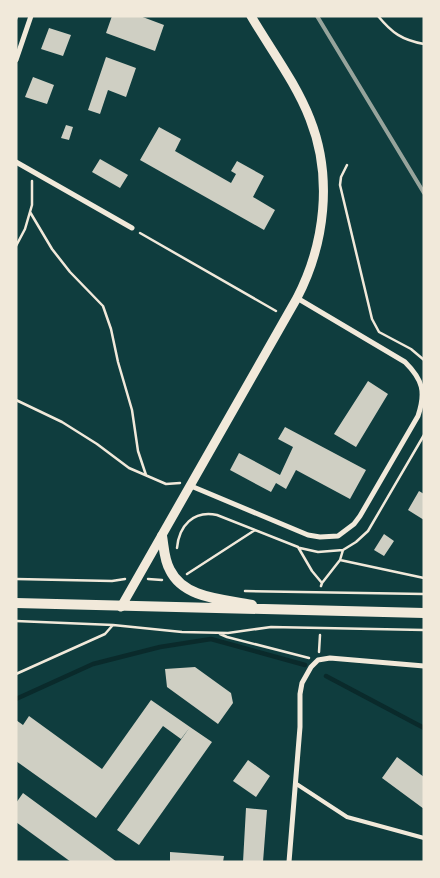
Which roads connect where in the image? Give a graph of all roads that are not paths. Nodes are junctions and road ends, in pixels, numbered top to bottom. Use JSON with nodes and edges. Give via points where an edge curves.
{"nodes":[{"id":1,"x":32,"y":16,"type":"edge"},
{"id":2,"x":251,"y":16,"type":"edge"},
{"id":3,"x":16,"y":60,"type":"edge"},
{"id":4,"x":16,"y":162,"type":"edge"},
{"id":5,"x":132,"y":228,"type":"road end"},
{"id":6,"x":298,"y":298,"type":"junction"},
{"id":7,"x":191,"y":486,"type":"junction"},
{"id":8,"x":162,"y":536,"type":"junction"},
{"id":9,"x":16,"y":604,"type":"edge"},
{"id":10,"x":121,"y":607,"type":"junction"},
{"id":11,"x":278,"y":610,"type":"junction"},
{"id":12,"x":424,"y":613,"type":"edge"},
{"id":13,"x":424,"y":666,"type":"edge"},
{"id":14,"x":295,"y":783,"type":"junction"},
{"id":15,"x":424,"y":838,"type":"edge"},
{"id":16,"x":289,"y":862,"type":"edge"}],
"edges":[{"from":1,"to":3,"type":"street"},
{"from":2,"to":6,"type":"street","via":[[306,109],[322,163],[324,193],[319,238]]},
{"from":4,"to":5,"type":"street"},
{"from":6,"to":7,"type":"street"},
{"from":6,"to":7,"type":"street","via":[[405,362],[422,388],[418,416],[360,516],[338,536],[308,535]]},
{"from":7,"to":8,"type":"street"},
{"from":8,"to":10,"type":"street"},
{"from":8,"to":11,"type":"main road","via":[[170,570],[179,575],[188,591]]},
{"from":9,"to":10,"type":"main road"},
{"from":10,"to":11,"type":"main road"},
{"from":11,"to":12,"type":"main road"},
{"from":13,"to":14,"type":"street","via":[[330,658],[318,660],[307,672],[300,694]]},
{"from":14,"to":15,"type":"lane","via":[[347,816]]},
{"from":14,"to":16,"type":"street"}]}
